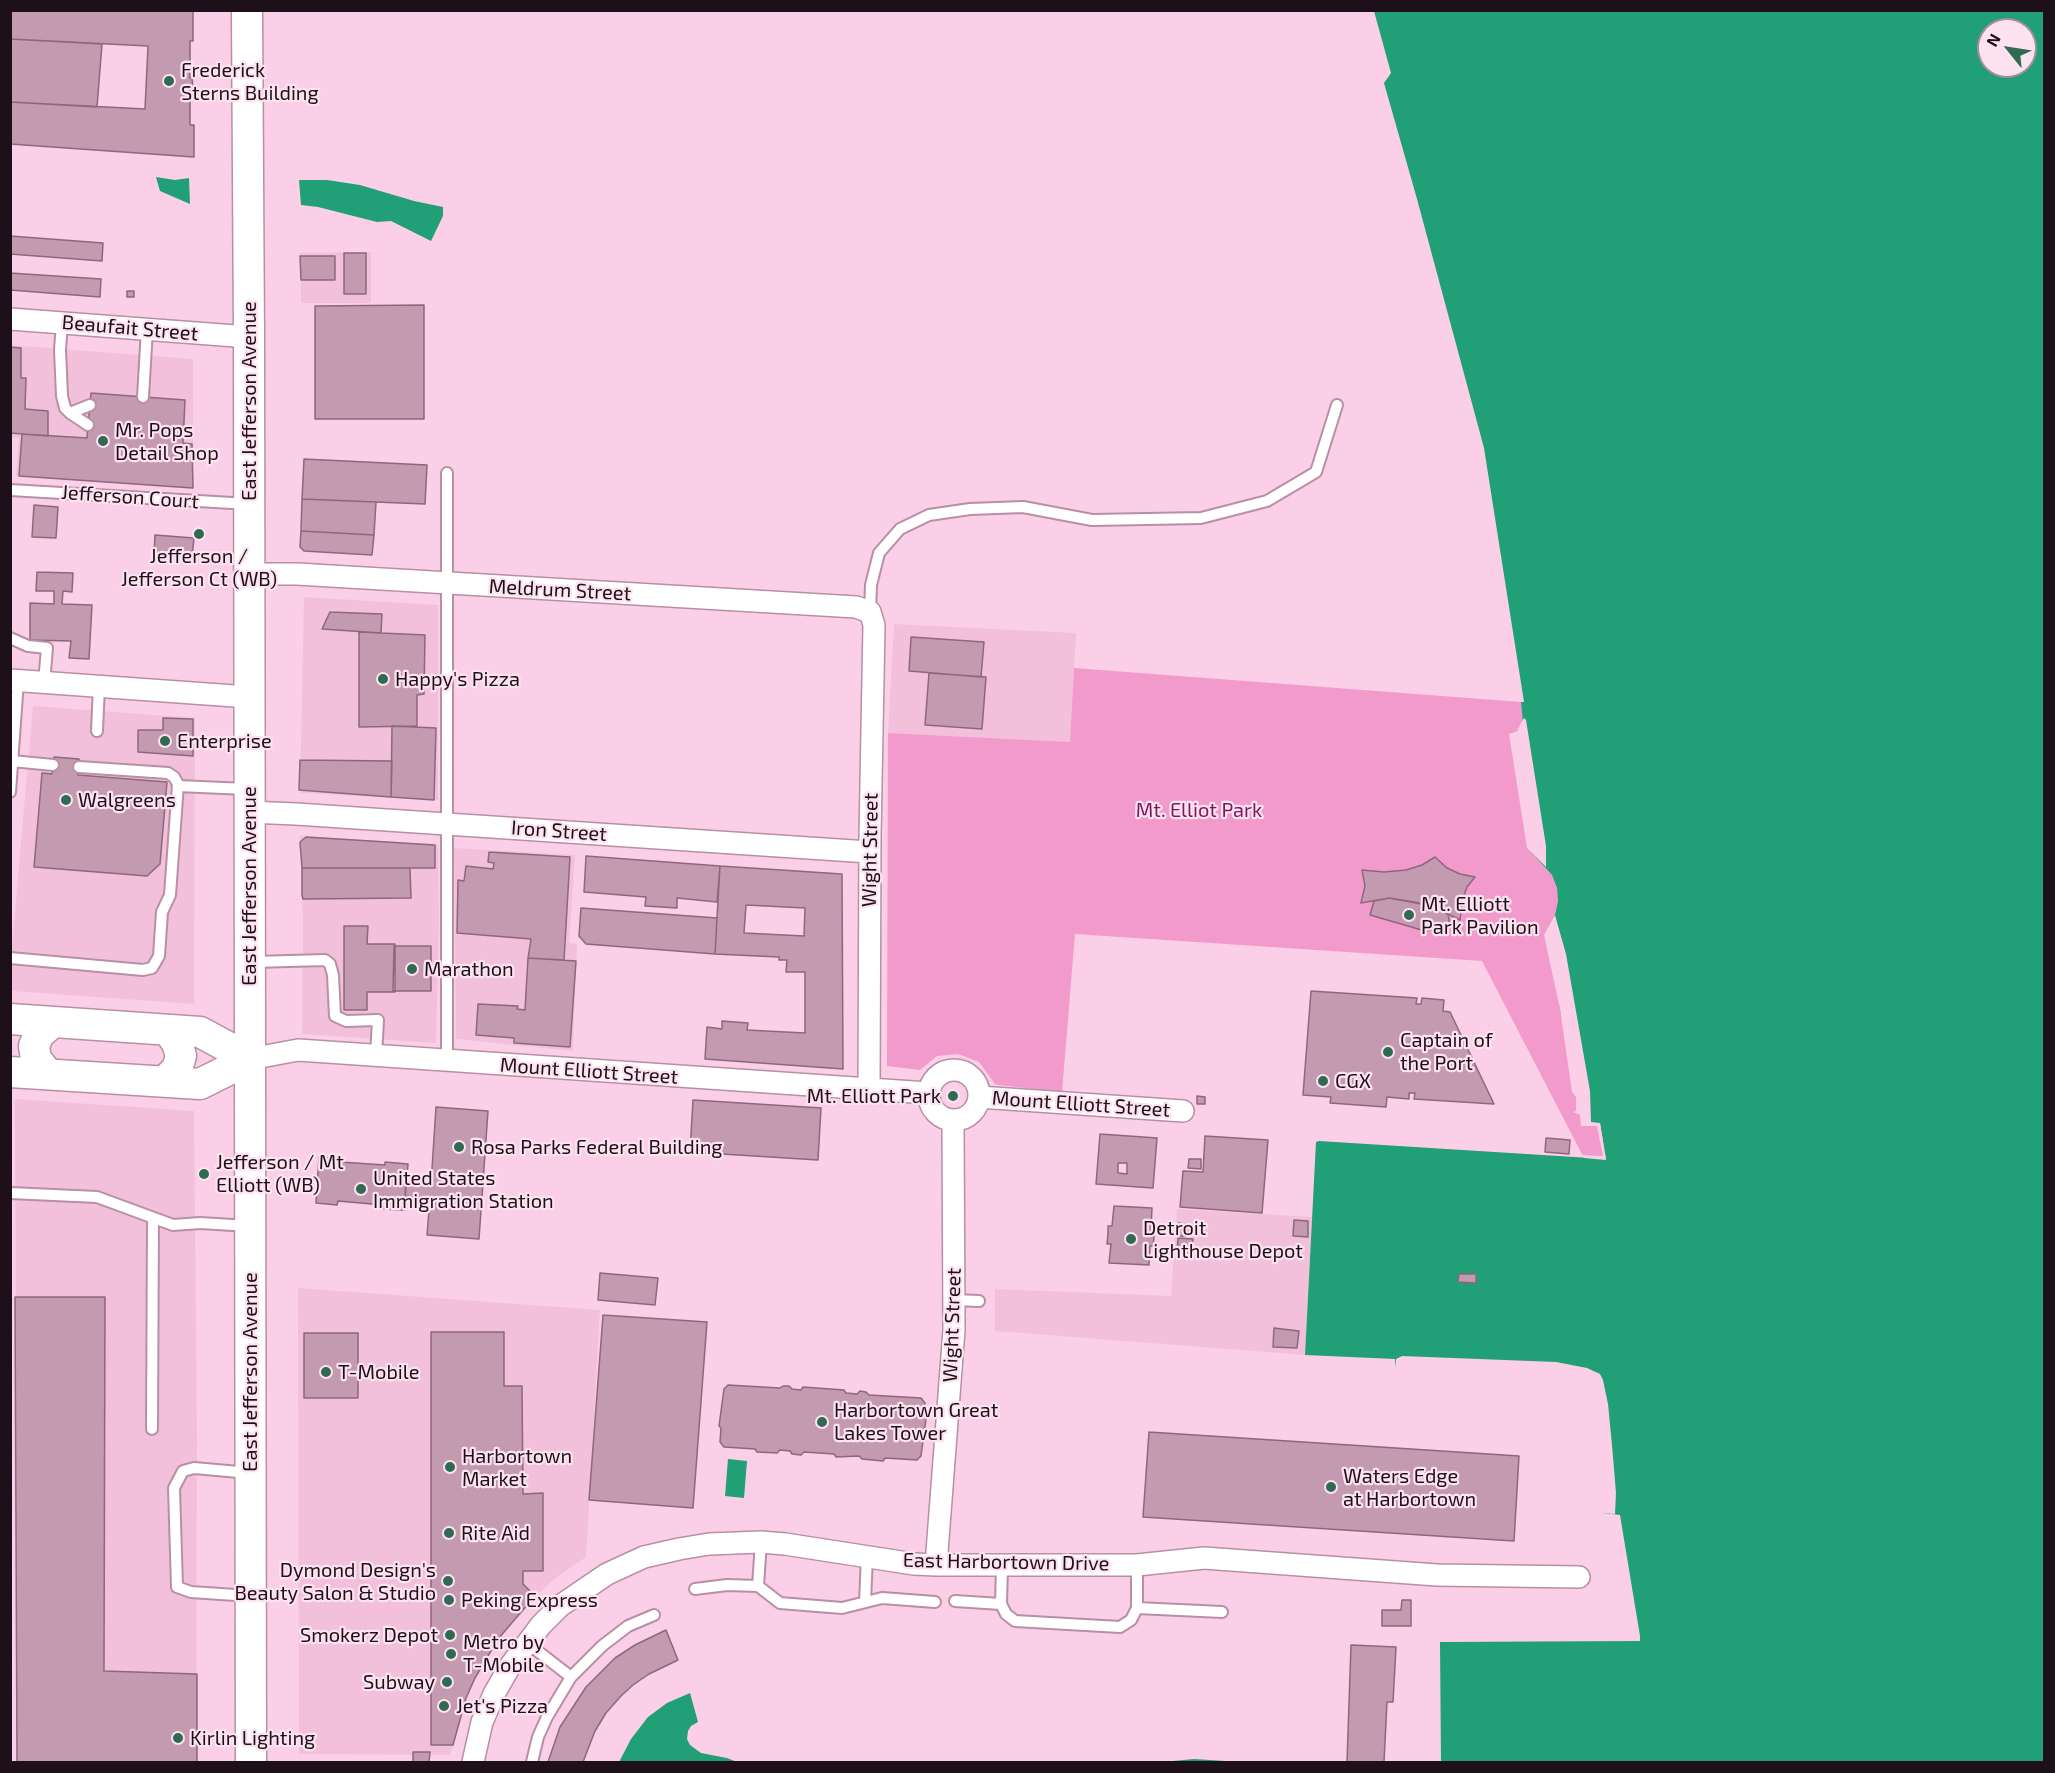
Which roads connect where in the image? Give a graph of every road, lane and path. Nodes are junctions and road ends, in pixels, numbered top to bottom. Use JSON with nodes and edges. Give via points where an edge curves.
{"nodes":[{"id":1,"x":247,"y":10,"type":"edge"},
{"id":2,"x":10,"y":319,"type":"edge"},
{"id":3,"x":62,"y":322,"type":"junction"},
{"id":4,"x":147,"y":329,"type":"junction"},
{"id":5,"x":249,"y":338,"type":"junction"},
{"id":6,"x":143,"y":397,"type":"dead end"},
{"id":7,"x":90,"y":405,"type":"dead end"},
{"id":8,"x":1337,"y":405,"type":"dead end"},
{"id":9,"x":70,"y":413,"type":"junction"},
{"id":10,"x":88,"y":425,"type":"dead end"},
{"id":11,"x":447,"y":473,"type":"dead end"},
{"id":12,"x":10,"y":490,"type":"edge"},
{"id":13,"x":249,"y":504,"type":"junction"},
{"id":14,"x":249,"y":574,"type":"junction"},
{"id":15,"x":447,"y":584,"type":"junction"},
{"id":16,"x":870,"y":612,"type":"junction"},
{"id":17,"x":10,"y":638,"type":"edge"},
{"id":18,"x":14,"y":680,"type":"edge"},
{"id":19,"x":44,"y":682,"type":"junction"},
{"id":20,"x":99,"y":686,"type":"junction"},
{"id":21,"x":249,"y":697,"type":"junction"},
{"id":22,"x":97,"y":731,"type":"dead end"},
{"id":23,"x":12,"y":761,"type":"junction"},
{"id":24,"x":53,"y":765,"type":"dead end"},
{"id":25,"x":79,"y":766,"type":"dead end"},
{"id":26,"x":178,"y":786,"type":"junction"},
{"id":27,"x":10,"y":792,"type":"edge"},
{"id":28,"x":249,"y":801,"type":"junction"},
{"id":29,"x":447,"y":823,"type":"junction"},
{"id":30,"x":870,"y":852,"type":"junction"},
{"id":31,"x":10,"y":958,"type":"edge"},
{"id":32,"x":250,"y":962,"type":"junction"},
{"id":33,"x":10,"y":1019,"type":"edge"},
{"id":34,"x":53,"y":1022,"type":"junction"},
{"id":35,"x":168,"y":1030,"type":"junction"},
{"id":36,"x":376,"y":1056,"type":"junction"},
{"id":37,"x":250,"y":1059,"type":"junction"},
{"id":38,"x":447,"y":1061,"type":"junction"},
{"id":39,"x":10,"y":1072,"type":"edge"},
{"id":40,"x":47,"y":1073,"type":"junction"},
{"id":41,"x":165,"y":1082,"type":"junction"},
{"id":42,"x":869,"y":1089,"type":"junction"},
{"id":43,"x":928,"y":1093,"type":"junction"},
{"id":44,"x":979,"y":1097,"type":"junction"},
{"id":45,"x":1183,"y":1112,"type":"dead end"},
{"id":46,"x":953,"y":1121,"type":"junction"},
{"id":47,"x":10,"y":1193,"type":"edge"},
{"id":48,"x":153,"y":1218,"type":"junction"},
{"id":49,"x":250,"y":1226,"type":"junction"},
{"id":50,"x":954,"y":1300,"type":"junction"},
{"id":51,"x":979,"y":1301,"type":"dead end"},
{"id":52,"x":152,"y":1429,"type":"dead end"},
{"id":53,"x":250,"y":1473,"type":"junction"},
{"id":54,"x":761,"y":1542,"type":"junction"},
{"id":55,"x":867,"y":1556,"type":"junction"},
{"id":56,"x":936,"y":1565,"type":"junction"},
{"id":57,"x":1137,"y":1565,"type":"junction"},
{"id":58,"x":1002,"y":1566,"type":"junction"},
{"id":59,"x":1579,"y":1577,"type":"dead end"},
{"id":60,"x":758,"y":1586,"type":"junction"},
{"id":61,"x":694,"y":1589,"type":"dead end"},
{"id":62,"x":250,"y":1596,"type":"junction"},
{"id":63,"x":955,"y":1601,"type":"dead end"},
{"id":64,"x":865,"y":1602,"type":"junction"},
{"id":65,"x":935,"y":1602,"type":"dead end"},
{"id":66,"x":1001,"y":1604,"type":"junction"},
{"id":67,"x":1137,"y":1608,"type":"junction"},
{"id":68,"x":1222,"y":1612,"type":"dead end"},
{"id":69,"x":654,"y":1615,"type":"dead end"},
{"id":70,"x":526,"y":1642,"type":"junction"},
{"id":71,"x":571,"y":1677,"type":"junction"},
{"id":72,"x":251,"y":1762,"type":"edge"},
{"id":73,"x":472,"y":1762,"type":"edge"},
{"id":74,"x":532,"y":1762,"type":"edge"}],
"edges":[{"from":1,"to":5,"type":"main road","name":"East Jefferson Avenue"},
{"from":2,"to":3,"type":"street","name":"Beaufait Street"},
{"from":3,"to":4,"type":"street","name":"Beaufait Street"},
{"from":3,"to":9,"type":"lane","via":[[61,382],[65,408]]},
{"from":4,"to":5,"type":"street","name":"Beaufait Street"},
{"from":4,"to":6,"type":"lane"},
{"from":5,"to":13,"type":"main road","name":"East Jefferson Avenue"},
{"from":7,"to":9,"type":"lane"},
{"from":8,"to":16,"type":"lane","via":[[1316,472],[1266,501],[1201,518],[1092,520],[1023,507],[930,515],[900,529],[879,553],[871,585]]},
{"from":9,"to":10,"type":"lane"},
{"from":11,"to":15,"type":"lane"},
{"from":12,"to":13,"type":"lane","name":"Jefferson Court"},
{"from":13,"to":14,"type":"main road","name":"East Jefferson Avenue"},
{"from":14,"to":15,"type":"street","name":"Meldrum Street"},
{"from":14,"to":21,"type":"main road","name":"East Jefferson Avenue"},
{"from":15,"to":16,"type":"street","name":"Meldrum Street","via":[[856,607]]},
{"from":15,"to":29,"type":"lane"},
{"from":16,"to":30,"type":"street","name":"Wight Street","via":[[874,625]]},
{"from":17,"to":19,"type":"lane","via":[[28,646],[47,648]]},
{"from":18,"to":19,"type":"street"},
{"from":18,"to":23,"type":"lane"},
{"from":19,"to":20,"type":"street"},
{"from":20,"to":21,"type":"street"},
{"from":20,"to":22,"type":"lane"},
{"from":21,"to":28,"type":"main road","name":"East Jefferson Avenue"},
{"from":23,"to":24,"type":"lane"},
{"from":23,"to":27,"type":"lane"},
{"from":25,"to":26,"type":"lane","via":[[168,773]]},
{"from":26,"to":28,"type":"lane"},
{"from":26,"to":31,"type":"lane","via":[[170,895],[162,912],[159,956],[152,968]]},
{"from":28,"to":29,"type":"street","name":"Iron Street"},
{"from":28,"to":32,"type":"main road","name":"East Jefferson Avenue"},
{"from":29,"to":30,"type":"street","name":"Iron Street"},
{"from":29,"to":38,"type":"lane"},
{"from":30,"to":42,"type":"street","name":"Wight Street"},
{"from":32,"to":36,"type":"lane","via":[[325,960],[330,964],[335,1016],[346,1021],[378,1020]]},
{"from":32,"to":37,"type":"main road","name":"East Jefferson Avenue"},
{"from":33,"to":34,"type":"main road"},
{"from":34,"to":35,"type":"main road"},
{"from":34,"to":40,"type":"main road","via":[[39,1034],[34,1046],[36,1059]]},
{"from":35,"to":37,"type":"main road","via":[[200,1032]]},
{"from":35,"to":41,"type":"main road","via":[[181,1056],[177,1069]]},
{"from":36,"to":37,"type":"street","name":"Mount Elliott Street","via":[[298,1050]]},
{"from":36,"to":38,"type":"street","name":"Mount Elliott Street"},
{"from":37,"to":41,"type":"main road","name":"Mount Elliott Street","via":[[200,1084]]},
{"from":37,"to":49,"type":"main road","name":"East Jefferson Avenue"},
{"from":38,"to":42,"type":"street","name":"Mount Elliott Street"},
{"from":39,"to":40,"type":"main road","name":"Mount Elliott Street"},
{"from":40,"to":41,"type":"main road","name":"Mount Elliott Street"},
{"from":42,"to":43,"type":"street","name":"Mount Elliott Street"},
{"from":43,"to":44,"type":"street","via":[[941,1073],[956,1070],[964,1071],[976,1082]]},
{"from":43,"to":46,"type":"street","via":[[935,1112]]},
{"from":44,"to":45,"type":"street","name":"Mount Elliott Street"},
{"from":44,"to":46,"type":"street","via":[[968,1116]]},
{"from":46,"to":50,"type":"street","name":"Wight Street"},
{"from":47,"to":48,"type":"lane","via":[[97,1197]]},
{"from":48,"to":49,"type":"lane","via":[[173,1226]]},
{"from":48,"to":52,"type":"lane"},
{"from":49,"to":53,"type":"main road","name":"East Jefferson Avenue"},
{"from":50,"to":51,"type":"lane"},
{"from":50,"to":56,"type":"street","name":"Wight Street"},
{"from":53,"to":62,"type":"main road","name":"East Jefferson Avenue"},
{"from":53,"to":62,"type":"lane","via":[[194,1468],[183,1471],[174,1488],[177,1587],[191,1592]]},
{"from":54,"to":55,"type":"street","name":"East Harbortown Drive"},
{"from":54,"to":60,"type":"lane"},
{"from":54,"to":70,"type":"street","name":"East Harbortown Drive","via":[[710,1544],[645,1557],[583,1589],[560,1606]]},
{"from":55,"to":56,"type":"street","name":"East Harbortown Drive"},
{"from":55,"to":64,"type":"lane"},
{"from":56,"to":58,"type":"street","name":"East Harbortown Drive"},
{"from":57,"to":58,"type":"street","name":"East Harbortown Drive"},
{"from":57,"to":59,"type":"street","name":"East Harbortown Drive","via":[[1203,1558],[1437,1575]]},
{"from":57,"to":67,"type":"lane"},
{"from":58,"to":66,"type":"lane"},
{"from":60,"to":61,"type":"lane"},
{"from":60,"to":64,"type":"lane","via":[[780,1603],[842,1608]]},
{"from":62,"to":72,"type":"main road","name":"East Jefferson Avenue"},
{"from":63,"to":66,"type":"lane"},
{"from":64,"to":65,"type":"lane","via":[[882,1598]]},
{"from":66,"to":67,"type":"lane","via":[[1005,1614],[1015,1621],[1120,1627],[1131,1620]]},
{"from":67,"to":68,"type":"lane"},
{"from":69,"to":71,"type":"lane","via":[[628,1626]]},
{"from":70,"to":71,"type":"lane"},
{"from":70,"to":73,"type":"street","name":"East Harbortown Drive","via":[[494,1694]]},
{"from":71,"to":74,"type":"lane","via":[[547,1717]]}]}
